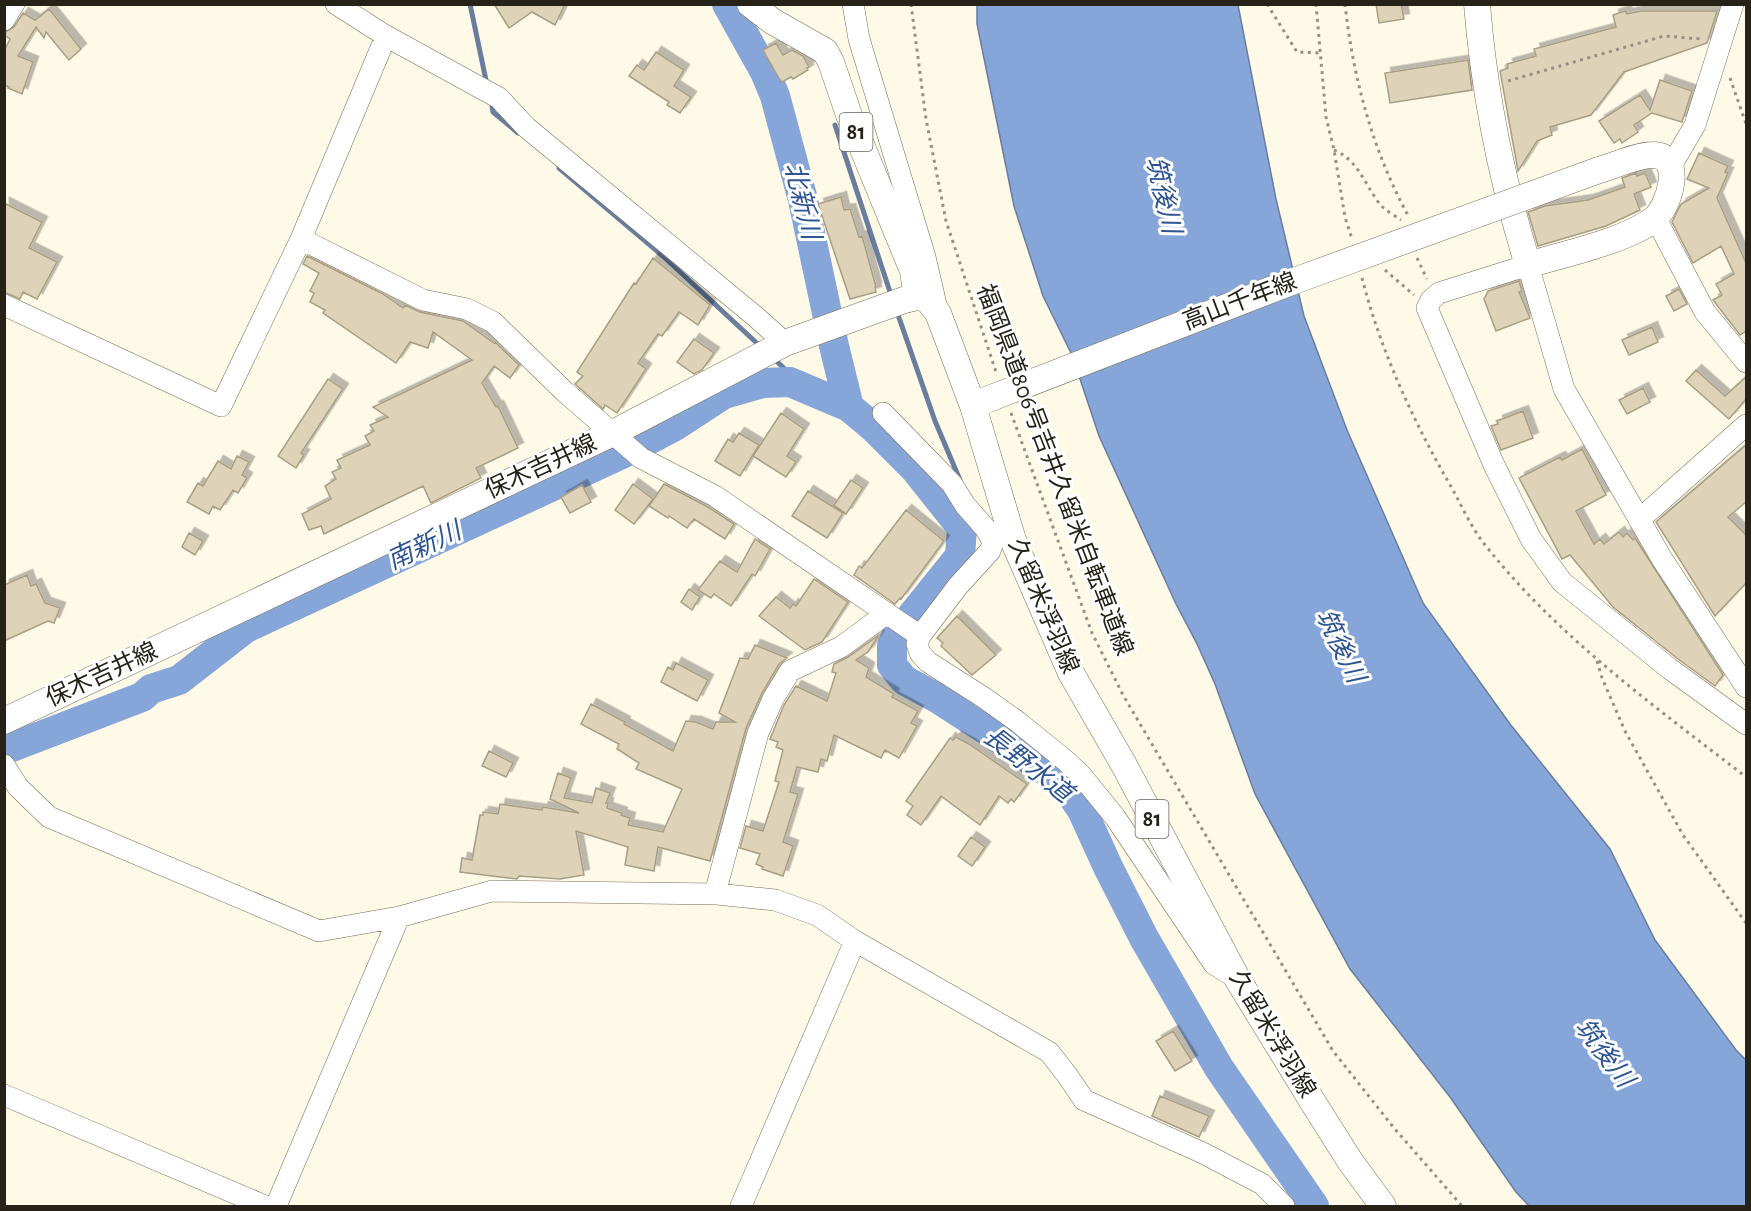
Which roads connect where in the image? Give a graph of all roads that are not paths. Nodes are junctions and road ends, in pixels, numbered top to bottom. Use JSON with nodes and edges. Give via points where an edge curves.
{"nodes":[{"id":1,"x":14,"y":4,"type":"edge"},
{"id":2,"x":336,"y":4,"type":"edge"},
{"id":3,"x":750,"y":4,"type":"edge"},
{"id":4,"x":854,"y":4,"type":"edge"},
{"id":5,"x":1477,"y":4,"type":"edge"},
{"id":6,"x":1733,"y":4,"type":"edge"},
{"id":7,"x":4,"y":20,"type":"edge"},
{"id":8,"x":386,"y":36,"type":"junction"},
{"id":9,"x":1671,"y":166,"type":"junction"},
{"id":10,"x":1656,"y":219,"type":"junction"},
{"id":11,"x":301,"y":239,"type":"junction"},
{"id":12,"x":1528,"y":265,"type":"junction"},
{"id":13,"x":911,"y":298,"type":"junction"},
{"id":14,"x":4,"y":305,"type":"edge"},
{"id":15,"x":938,"y":313,"type":"junction"},
{"id":16,"x":780,"y":347,"type":"junction"},
{"id":17,"x":1746,"y":363,"type":"edge"},
{"id":18,"x":992,"y":398,"type":"junction"},
{"id":19,"x":883,"y":413,"type":"dead end"},
{"id":20,"x":1746,"y":425,"type":"edge"},
{"id":21,"x":618,"y":437,"type":"junction"},
{"id":22,"x":1640,"y":520,"type":"junction"},
{"id":23,"x":889,"y":614,"type":"junction"},
{"id":24,"x":920,"y":636,"type":"junction"},
{"id":25,"x":1746,"y":685,"type":"edge"},
{"id":26,"x":4,"y":721,"type":"edge"},
{"id":27,"x":1746,"y":724,"type":"edge"},
{"id":28,"x":4,"y":765,"type":"edge"},
{"id":29,"x":717,"y":894,"type":"junction"},
{"id":30,"x":399,"y":917,"type":"junction"},
{"id":31,"x":855,"y":941,"type":"junction"},
{"id":32,"x":1238,"y":980,"type":"junction"},
{"id":33,"x":4,"y":1095,"type":"edge"},
{"id":34,"x":264,"y":1206,"type":"edge"},
{"id":35,"x":276,"y":1206,"type":"edge"},
{"id":36,"x":741,"y":1206,"type":"edge"},
{"id":37,"x":1284,"y":1206,"type":"edge"},
{"id":38,"x":1383,"y":1206,"type":"edge"}],
"edges":[{"from":1,"to":7,"type":"street"},
{"from":2,"to":8,"type":"street"},
{"from":3,"to":13,"type":"main road","number":"81","via":[[771,21],[825,51],[913,270]]},
{"from":4,"to":15,"type":"street","via":[[860,39]]},
{"from":5,"to":12,"type":"main road","via":[[1481,59],[1512,211]]},
{"from":6,"to":9,"type":"street","via":[[1695,125]]},
{"from":8,"to":11,"type":"street"},
{"from":8,"to":16,"type":"street","via":[[499,98],[526,127],[738,302]]},
{"from":9,"to":10,"type":"main road","via":[[1671,185]]},
{"from":9,"to":18,"type":"main road","name":"高山千年線","bridge":true,"via":[[1664,158],[1652,155],[1599,170],[1294,281]]},
{"from":10,"to":12,"type":"main road","via":[[1603,242]]},
{"from":10,"to":17,"type":"street","via":[[1705,312]]},
{"from":11,"to":14,"type":"street","via":[[220,406]]},
{"from":11,"to":21,"type":"street","via":[[423,300],[482,315]]},
{"from":12,"to":22,"type":"street","via":[[1564,389]]},
{"from":12,"to":27,"type":"street","via":[[1438,293],[1427,308],[1494,465],[1531,540],[1562,582]]},
{"from":13,"to":15,"type":"main road","via":[[927,298]]},
{"from":13,"to":16,"type":"main road","name":"保木吉井線"},
{"from":15,"to":18,"type":"main road","name":"久留米浮羽線","number":"81"},
{"from":16,"to":21,"type":"main road","name":"保木吉井線"},
{"from":18,"to":32,"type":"main road","name":"久留米浮羽線","number":"81","via":[[1013,540],[1071,673]]},
{"from":19,"to":24,"type":"street","via":[[952,484],[993,542],[990,551]]},
{"from":20,"to":22,"type":"street"},
{"from":21,"to":23,"type":"street","via":[[641,458],[715,496]]},
{"from":21,"to":26,"type":"main road","name":"保木吉井線"},
{"from":22,"to":25,"type":"street"},
{"from":23,"to":24,"type":"street"},
{"from":23,"to":29,"type":"street","via":[[841,647],[790,671],[758,733]]},
{"from":24,"to":32,"type":"street","via":[[917,644],[928,662],[1018,722],[1080,774],[1115,817],[1214,964]]},
{"from":28,"to":30,"type":"street","via":[[18,787],[49,817],[319,931]]},
{"from":29,"to":30,"type":"street","via":[[492,891]]},
{"from":29,"to":31,"type":"street","via":[[775,900],[817,915]]},
{"from":30,"to":35,"type":"street"},
{"from":31,"to":36,"type":"street"},
{"from":31,"to":37,"type":"street","via":[[1049,1052],[1084,1100],[1203,1152],[1262,1184]]},
{"from":32,"to":38,"type":"main road","name":"久留米浮羽線","number":"81","via":[[1350,1161]]},
{"from":33,"to":34,"type":"street"}]}
